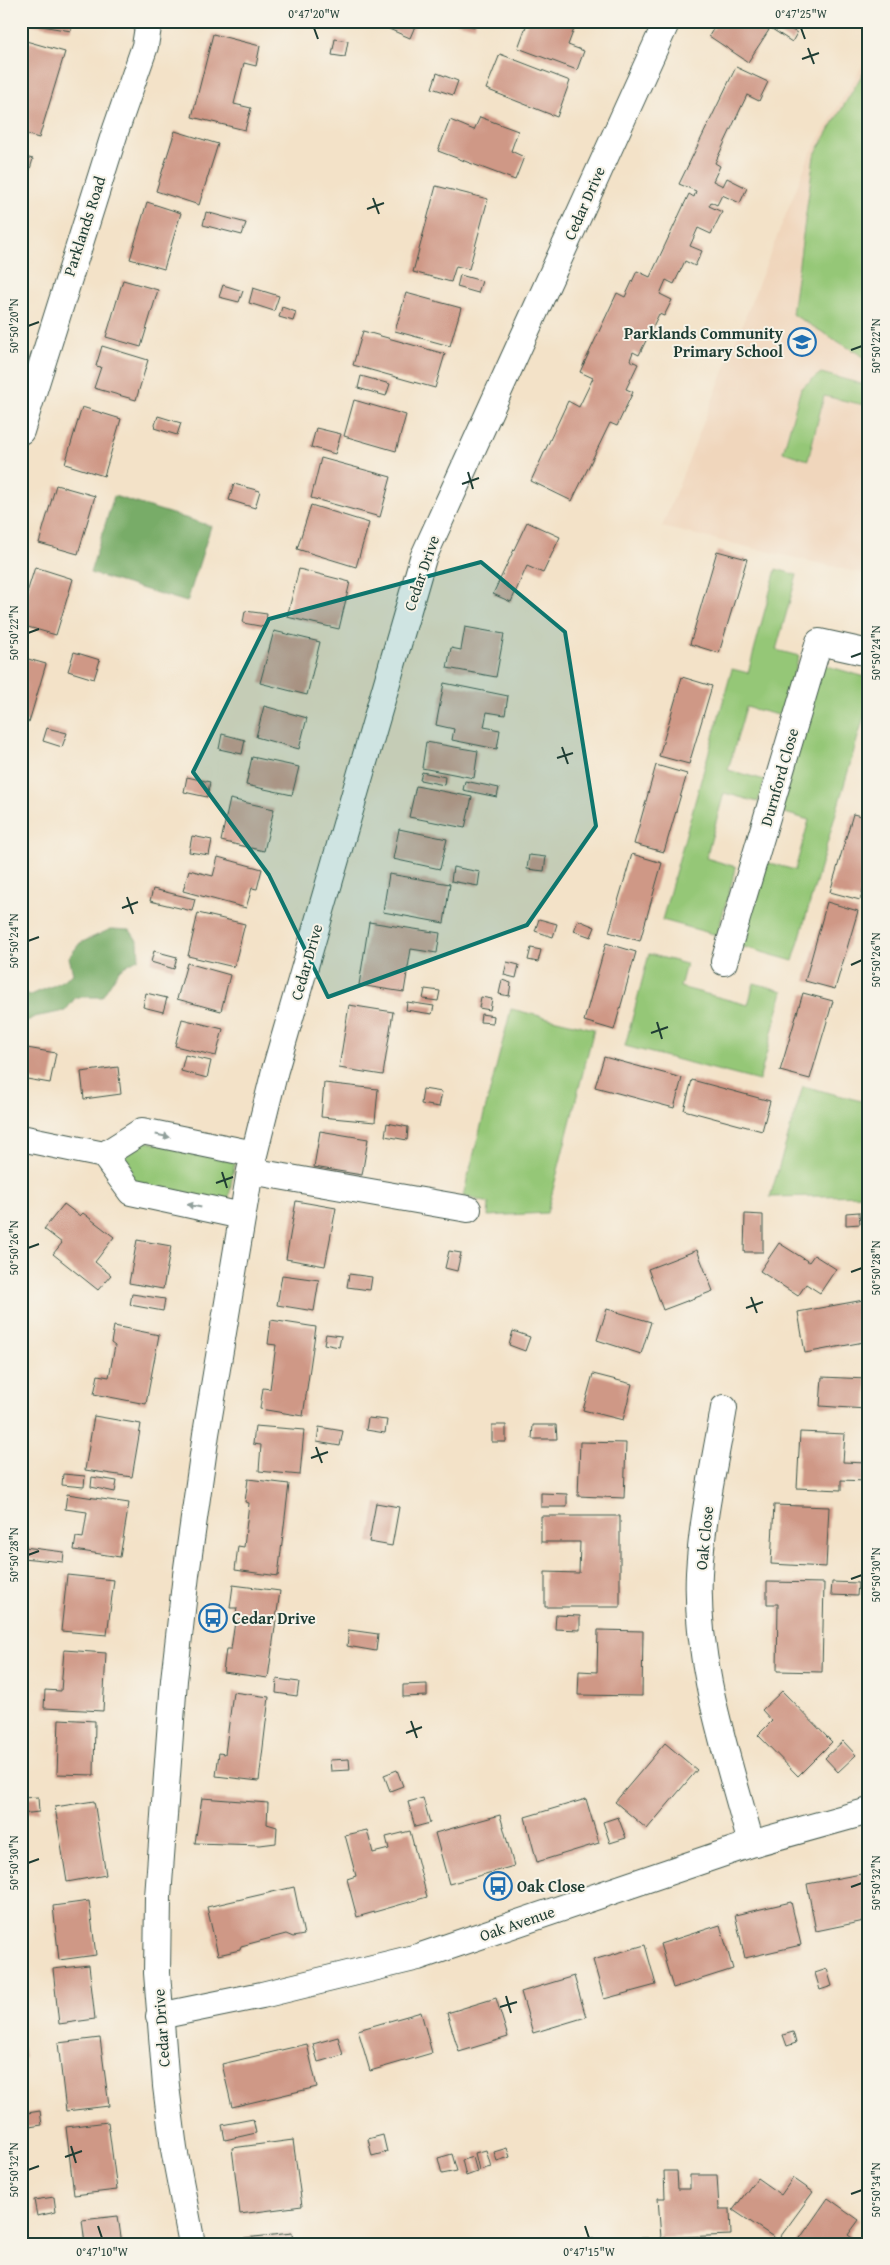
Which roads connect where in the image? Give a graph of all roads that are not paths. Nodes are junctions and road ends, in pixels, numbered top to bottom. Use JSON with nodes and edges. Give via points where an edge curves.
{"nodes":[{"id":1,"x":149,"y":21,"type":"edge"},
{"id":2,"x":667,"y":21,"type":"edge"},
{"id":3,"x":21,"y":431,"type":"edge"},
{"id":4,"x":869,"y":653,"type":"edge"},
{"id":5,"x":724,"y":962,"type":"dead end"},
{"id":6,"x":21,"y":1138,"type":"edge"},
{"id":7,"x":104,"y":1155,"type":"junction"},
{"id":8,"x":252,"y":1162,"type":"junction"},
{"id":9,"x":468,"y":1209,"type":"dead end"},
{"id":10,"x":242,"y":1216,"type":"junction"},
{"id":11,"x":724,"y":1408,"type":"dead end"},
{"id":12,"x":869,"y":1811,"type":"edge"},
{"id":13,"x":751,"y":1844,"type":"junction"},
{"id":14,"x":159,"y":2016,"type":"junction"},
{"id":15,"x":192,"y":2244,"type":"edge"}],
"edges":[{"from":1,"to":3,"type":"street","name":"Parklands Road","via":[[145,46]]},
{"from":2,"to":8,"type":"street","name":"Cedar Drive","via":[[424,558],[275,1070]]},
{"from":4,"to":5,"type":"street","name":"Durnford Close","via":[[819,642]]},
{"from":6,"to":7,"type":"street"},
{"from":7,"to":8,"type":"street","one_way":true,"via":[[142,1132]]},
{"from":10,"to":7,"type":"street","one_way":true,"via":[[131,1192]]},
{"from":8,"to":9,"type":"street"},
{"from":8,"to":10,"type":"street","name":"Cedar Drive"},
{"from":10,"to":14,"type":"street","name":"Cedar Drive","via":[[205,1443],[174,1680],[158,1896]]},
{"from":11,"to":13,"type":"street","name":"Oak Close","via":[[704,1521],[699,1574],[701,1627],[706,1672]]},
{"from":12,"to":13,"type":"street","name":"Oak Avenue"},
{"from":13,"to":14,"type":"street","name":"Oak Avenue","via":[[418,1956],[262,1995]]},
{"from":14,"to":15,"type":"street","name":"Cedar Drive","via":[[174,2149]]}]}
